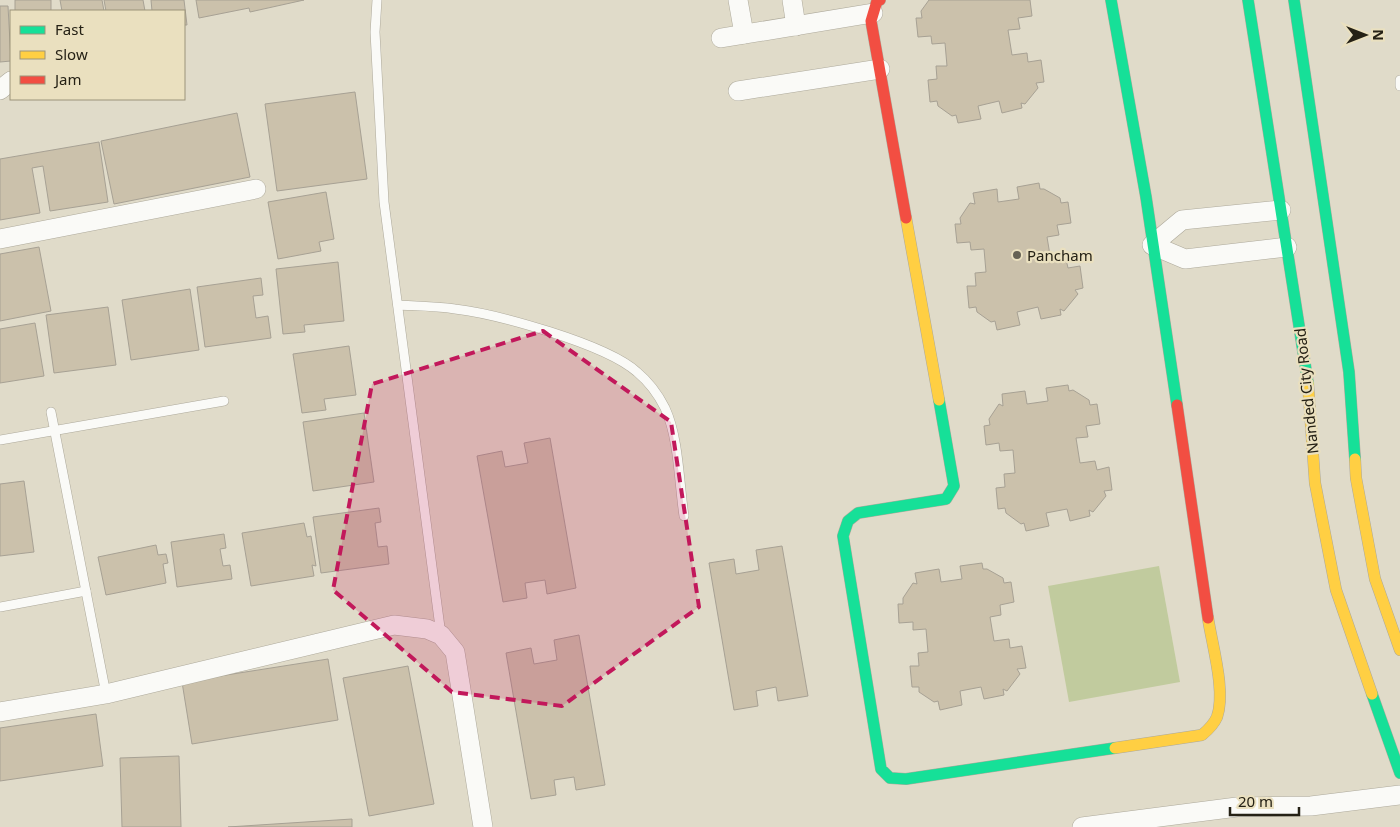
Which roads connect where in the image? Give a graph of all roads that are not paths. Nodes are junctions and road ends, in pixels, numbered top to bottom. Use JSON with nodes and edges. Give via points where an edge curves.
{"nodes":[{"id":1,"x":377,"y":0,"type":"edge"},
{"id":2,"x":738,"y":0,"type":"edge"},
{"id":3,"x":792,"y":0,"type":"edge"},
{"id":4,"x":1111,"y":0,"type":"edge"},
{"id":5,"x":1248,"y":0,"type":"edge"},
{"id":6,"x":1294,"y":0,"type":"edge"},
{"id":7,"x":877,"y":7,"type":"edge"},
{"id":8,"x":796,"y":26,"type":"junction"},
{"id":9,"x":744,"y":34,"type":"junction"},
{"id":10,"x":722,"y":38,"type":"dead end"},
{"id":11,"x":880,"y":69,"type":"junction"},
{"id":12,"x":1400,"y":80,"type":"edge"},
{"id":13,"x":10,"y":82,"type":"edge"},
{"id":14,"x":1400,"y":86,"type":"edge"},
{"id":15,"x":0,"y":90,"type":"edge"},
{"id":16,"x":738,"y":91,"type":"dead end"},
{"id":17,"x":256,"y":189,"type":"dead end"},
{"id":18,"x":1281,"y":210,"type":"junction"},
{"id":19,"x":0,"y":239,"type":"edge"},
{"id":20,"x":1152,"y":246,"type":"junction"},
{"id":21,"x":1287,"y":247,"type":"junction"},
{"id":22,"x":398,"y":305,"type":"junction"},
{"id":23,"x":224,"y":401,"type":"dead end"},
{"id":24,"x":51,"y":412,"type":"dead end"},
{"id":25,"x":54,"y":429,"type":"junction"},
{"id":26,"x":0,"y":440,"type":"edge"},
{"id":27,"x":684,"y":516,"type":"dead end"},
{"id":28,"x":86,"y":591,"type":"junction"},
{"id":29,"x":0,"y":607,"type":"edge"},
{"id":30,"x":441,"y":635,"type":"junction"},
{"id":31,"x":1400,"y":650,"type":"edge"},
{"id":32,"x":106,"y":694,"type":"junction"},
{"id":33,"x":0,"y":712,"type":"edge"},
{"id":34,"x":1400,"y":772,"type":"edge"},
{"id":35,"x":1400,"y":795,"type":"edge"},
{"id":36,"x":483,"y":827,"type":"edge"},
{"id":37,"x":1082,"y":827,"type":"edge"}],
"edges":[{"from":1,"to":22,"type":"lane","via":[[375,32],[384,202]]},
{"from":2,"to":9,"type":"street"},
{"from":3,"to":8,"type":"street"},
{"from":4,"to":20,"type":"street"},
{"from":5,"to":18,"type":"street","name":"Nanded City Road"},
{"from":6,"to":31,"type":"street","via":[[1349,372],[1356,478],[1375,580]]},
{"from":7,"to":8,"type":"street"},
{"from":7,"to":11,"type":"street","via":[[871,21]]},
{"from":8,"to":9,"type":"street"},
{"from":9,"to":10,"type":"street"},
{"from":11,"to":16,"type":"street"},
{"from":11,"to":20,"type":"street","via":[[954,486],[946,499],[858,513],[848,521],[843,536],[881,769],[890,778],[906,779],[1202,735],[1215,724],[1219,690]]},
{"from":12,"to":14,"type":"lane"},
{"from":13,"to":15,"type":"street"},
{"from":17,"to":19,"type":"street"},
{"from":18,"to":20,"type":"street","via":[[1182,220]]},
{"from":18,"to":21,"type":"street","name":"Nanded City Road"},
{"from":20,"to":21,"type":"street","via":[[1185,259]]},
{"from":21,"to":34,"type":"street","name":"Nanded City Road","via":[[1308,377],[1315,483],[1336,590]]},
{"from":22,"to":27,"type":"lane","via":[[490,315],[612,355],[637,371],[656,392],[672,429]]},
{"from":22,"to":30,"type":"lane"},
{"from":23,"to":25,"type":"lane"},
{"from":24,"to":25,"type":"lane"},
{"from":25,"to":26,"type":"lane"},
{"from":25,"to":28,"type":"lane"},
{"from":28,"to":29,"type":"lane"},
{"from":28,"to":32,"type":"lane"},
{"from":30,"to":32,"type":"street","via":[[394,625]]},
{"from":30,"to":36,"type":"street","via":[[455,652]]},
{"from":32,"to":33,"type":"street"},
{"from":35,"to":37,"type":"street","via":[[1311,806],[1237,807]]}]}
